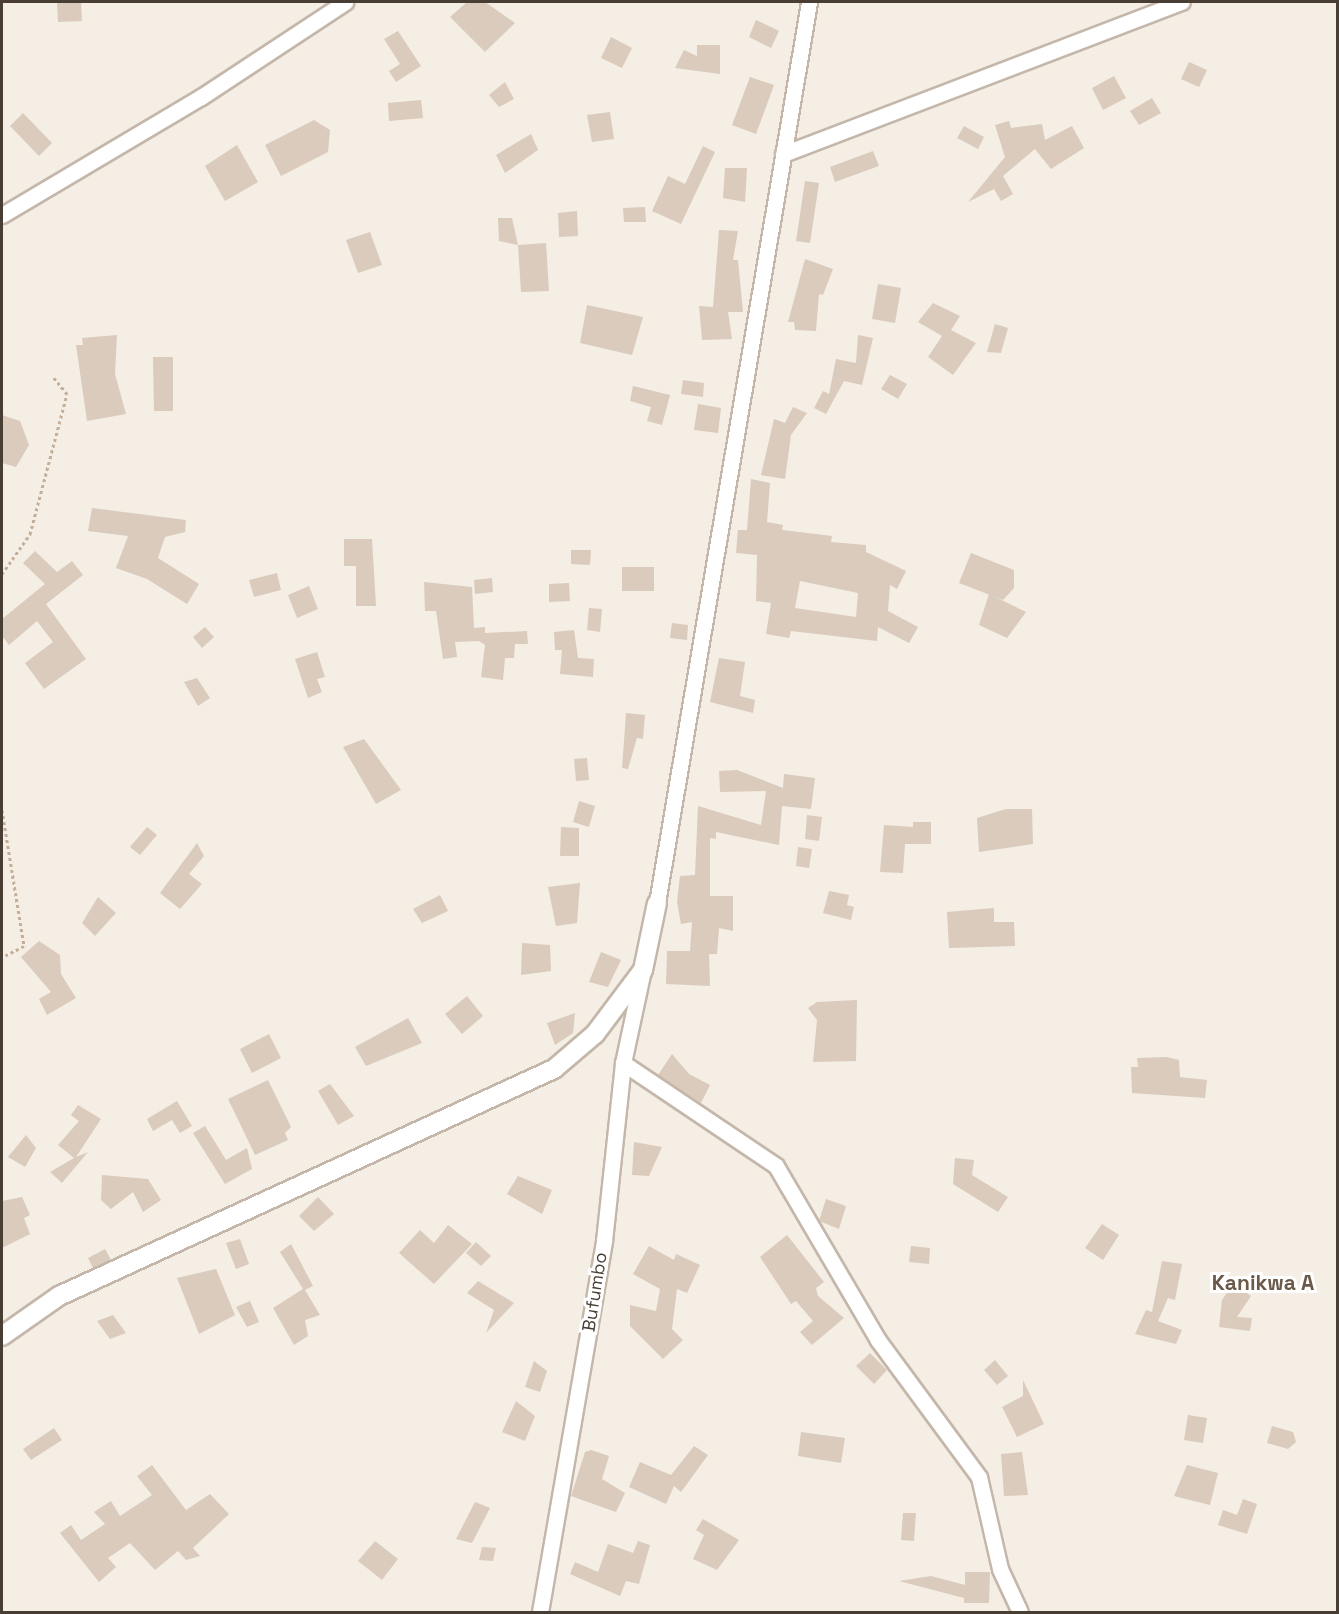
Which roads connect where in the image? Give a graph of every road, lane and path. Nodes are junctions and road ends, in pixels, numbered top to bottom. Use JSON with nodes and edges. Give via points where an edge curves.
{"nodes":[{"id":1,"x":345,"y":2,"type":"edge"},
{"id":2,"x":809,"y":2,"type":"edge"},
{"id":3,"x":1182,"y":2,"type":"edge"},
{"id":4,"x":783,"y":154,"type":"junction"},
{"id":5,"x":2,"y":215,"type":"edge"},
{"id":6,"x":53,"y":376,"type":"dead end"},
{"id":7,"x":2,"y":574,"type":"edge"},
{"id":8,"x":2,"y":810,"type":"edge"},
{"id":9,"x":657,"y":903,"type":"joint"},
{"id":10,"x":2,"y":957,"type":"edge"},
{"id":11,"x":643,"y":970,"type":"junction"},
{"id":12,"x":623,"y":1063,"type":"junction"},
{"id":13,"x":2,"y":1335,"type":"edge"},
{"id":14,"x":540,"y":1612,"type":"edge"},
{"id":15,"x":1020,"y":1612,"type":"edge"}],
"edges":[{"from":1,"to":5,"type":"street","via":[[201,97]]},
{"from":2,"to":4,"type":"street"},
{"from":3,"to":4,"type":"street"},
{"from":4,"to":9,"type":"street"},
{"from":6,"to":7,"type":"path","via":[[67,394],[30,534]]},
{"from":8,"to":10,"type":"path","via":[[24,946]]},
{"from":9,"to":11,"type":"street"},
{"from":11,"to":12,"type":"street","name":"Bufumbo"},
{"from":11,"to":13,"type":"street","via":[[595,1034],[554,1069],[59,1296]]},
{"from":12,"to":14,"type":"street","name":"Bufumbo","via":[[604,1241]]},
{"from":12,"to":15,"type":"street","via":[[776,1166],[878,1340],[979,1477],[1000,1569]]}]}
